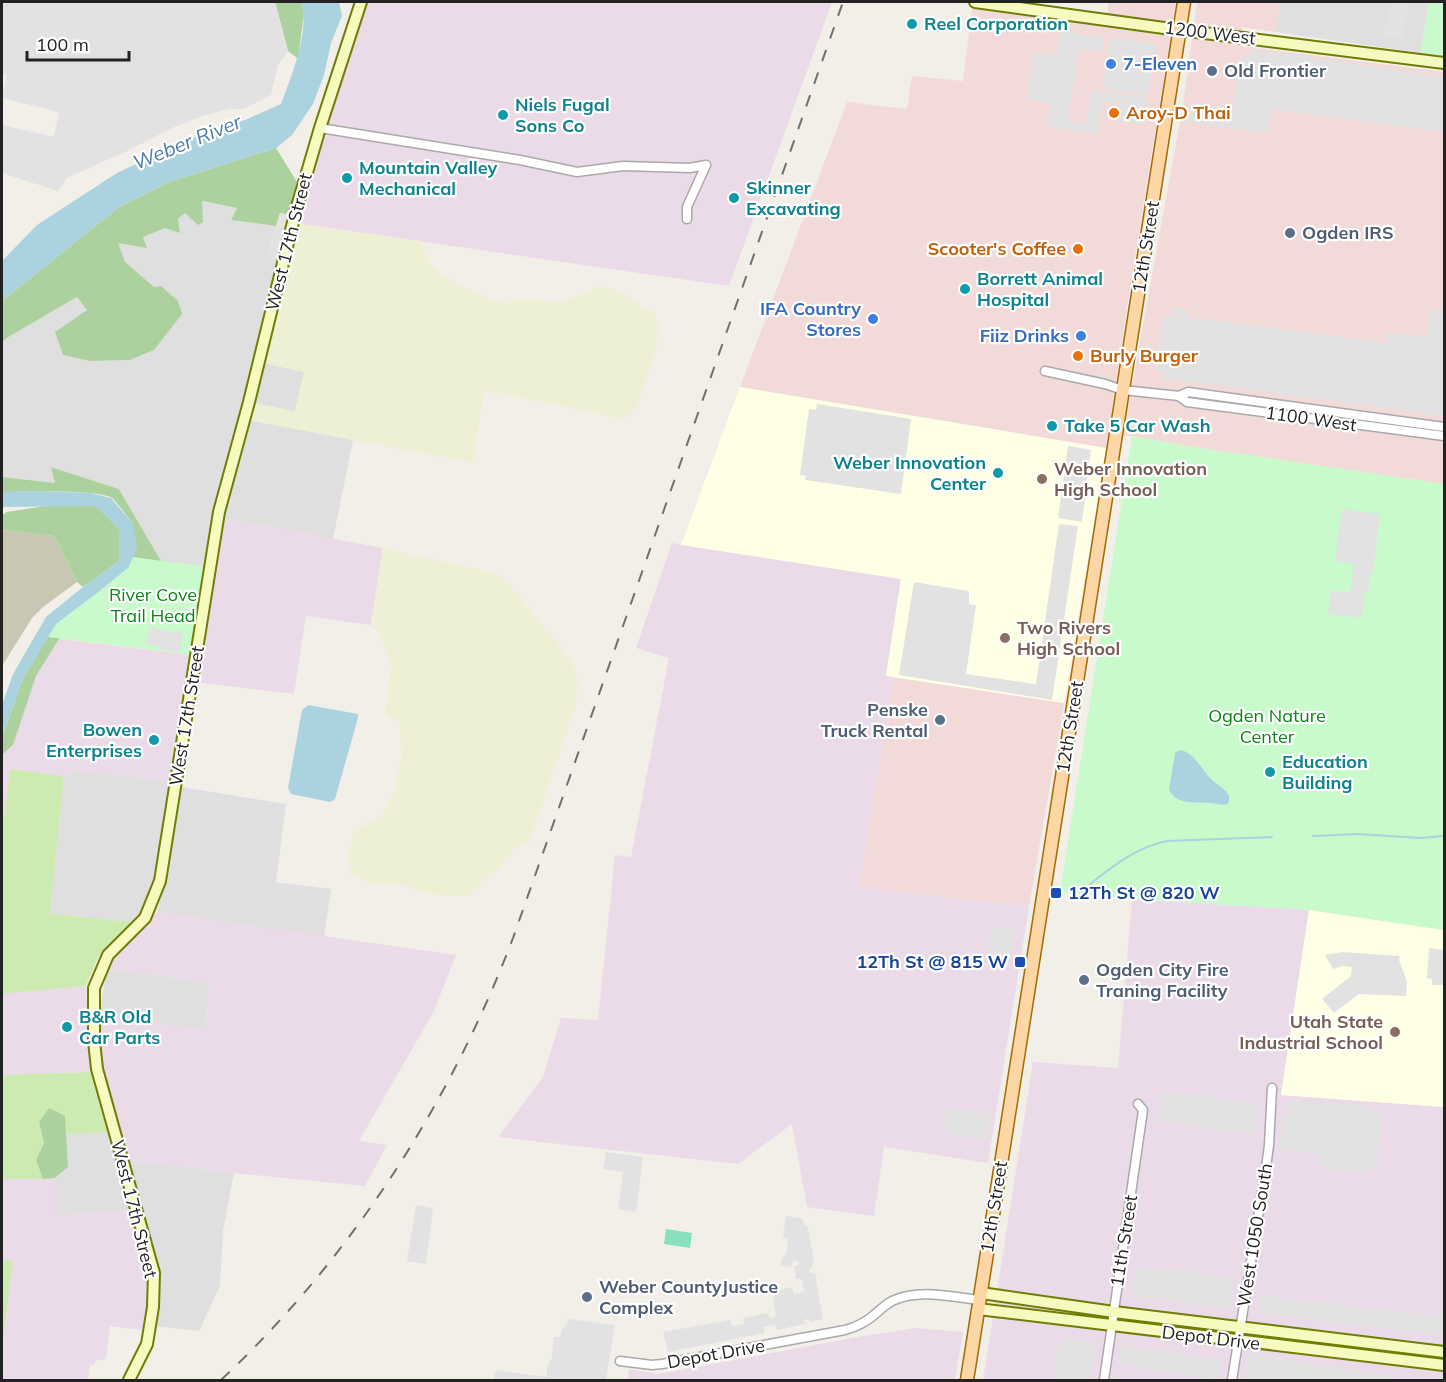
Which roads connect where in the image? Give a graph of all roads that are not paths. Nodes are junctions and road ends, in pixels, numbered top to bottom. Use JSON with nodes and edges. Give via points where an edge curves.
{"nodes":[{"id":1,"x":361,"y":2,"type":"edge"},
{"id":2,"x":975,"y":2,"type":"edge"},
{"id":3,"x":1184,"y":2,"type":"edge"},
{"id":4,"x":1180,"y":29,"type":"junction"},
{"id":5,"x":1444,"y":63,"type":"edge"},
{"id":6,"x":320,"y":128,"type":"junction"},
{"id":7,"x":690,"y":168,"type":"junction"},
{"id":8,"x":697,"y":185,"type":"junction"},
{"id":9,"x":687,"y":219,"type":"dead end"},
{"id":10,"x":1045,"y":370,"type":"dead end"},
{"id":11,"x":1123,"y":390,"type":"junction"},
{"id":12,"x":1208,"y":395,"type":"junction"},
{"id":13,"x":1179,"y":396,"type":"junction"},
{"id":14,"x":1206,"y":404,"type":"junction"},
{"id":15,"x":1444,"y":427,"type":"edge"},
{"id":16,"x":1444,"y":436,"type":"edge"},
{"id":17,"x":1272,"y":1088,"type":"dead end"},
{"id":18,"x":1138,"y":1104,"type":"dead end"},
{"id":19,"x":980,"y":1301,"type":"junction"},
{"id":20,"x":1114,"y":1312,"type":"junction"},
{"id":21,"x":1112,"y":1326,"type":"junction"},
{"id":22,"x":1240,"y":1328,"type":"junction"},
{"id":23,"x":1238,"y":1341,"type":"junction"},
{"id":24,"x":1444,"y":1352,"type":"edge"},
{"id":25,"x":620,"y":1361,"type":"dead end"},
{"id":26,"x":1444,"y":1365,"type":"edge"},
{"id":27,"x":129,"y":1380,"type":"edge"},
{"id":28,"x":967,"y":1380,"type":"edge"},
{"id":29,"x":1104,"y":1380,"type":"edge"},
{"id":30,"x":1232,"y":1380,"type":"edge"}],
"edges":[{"from":1,"to":6,"type":"street","name":"West 17th Street"},
{"from":2,"to":4,"type":"street","name":"1200 West"},
{"from":3,"to":4,"type":"main road","name":"12th Street"},
{"from":4,"to":5,"type":"street","name":"1200 West"},
{"from":4,"to":11,"type":"main road","name":"12th Street"},
{"from":6,"to":7,"type":"street","via":[[577,171],[623,166]]},
{"from":6,"to":27,"type":"street","name":"West 17th Street","via":[[219,512],[160,881],[146,918],[108,955],[94,988],[97,1070],[154,1273],[147,1344]]},
{"from":7,"to":8,"type":"street"},
{"from":7,"to":8,"type":"street","via":[[706,165]]},
{"from":8,"to":9,"type":"street","via":[[687,207]]},
{"from":10,"to":11,"type":"street","name":"1100 West"},
{"from":11,"to":13,"type":"street","name":"1100 West"},
{"from":11,"to":19,"type":"main road","name":"12th Street"},
{"from":12,"to":13,"type":"street","name":"1100 West","via":[[1188,392]]},
{"from":12,"to":14,"type":"street"},
{"from":12,"to":15,"type":"street","name":"1100 West"},
{"from":13,"to":14,"type":"street","name":"1100 West","via":[[1187,402]]},
{"from":14,"to":16,"type":"street","name":"1100 West"},
{"from":17,"to":22,"type":"street","name":"West 1050 South","via":[[1269,1145]]},
{"from":18,"to":20,"type":"street","name":"11th Street","via":[[1143,1110]]},
{"from":19,"to":20,"type":"street","name":"Depot Drive"},
{"from":19,"to":21,"type":"street","name":"Depot Drive"},
{"from":19,"to":25,"type":"street","name":"Depot Drive","via":[[920,1294],[893,1301],[867,1321],[845,1330],[663,1364]]},
{"from":19,"to":28,"type":"main road","name":"12th Street"},
{"from":20,"to":21,"type":"street","name":"11th Street"},
{"from":20,"to":22,"type":"street","name":"Depot Drive"},
{"from":21,"to":23,"type":"street","name":"Depot Drive"},
{"from":21,"to":29,"type":"street","name":"11th Street"},
{"from":22,"to":23,"type":"street","name":"West 1050 South"},
{"from":22,"to":24,"type":"street","name":"Depot Drive"},
{"from":23,"to":26,"type":"street","name":"Depot Drive"},
{"from":23,"to":30,"type":"street","name":"West 1050 South"}]}
